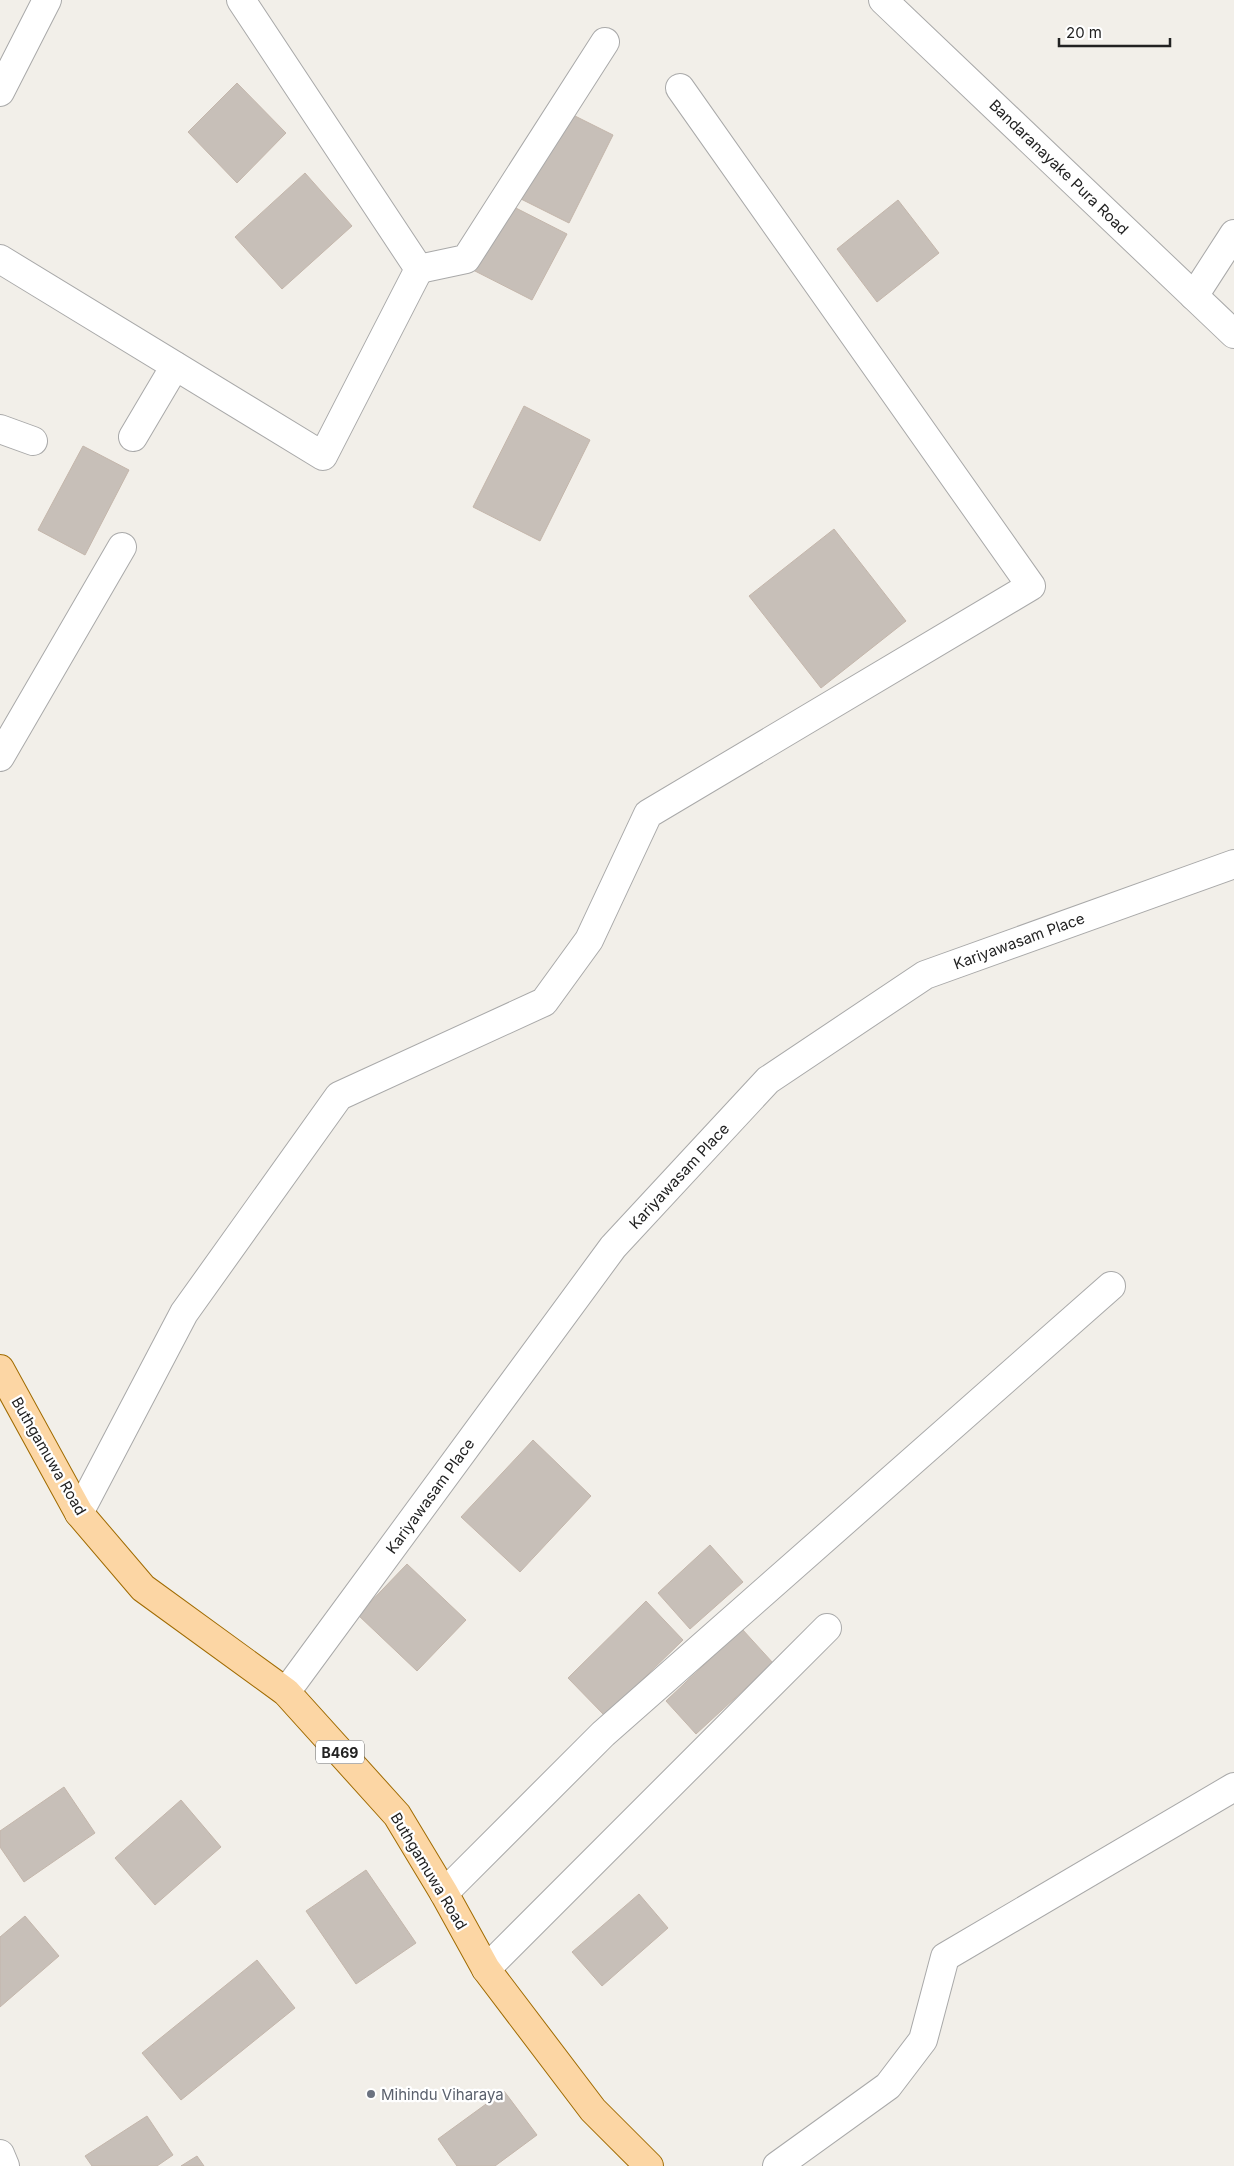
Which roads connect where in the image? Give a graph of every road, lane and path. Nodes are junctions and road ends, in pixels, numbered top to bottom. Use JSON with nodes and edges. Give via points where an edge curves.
{"nodes":[{"id":1,"x":47,"y":0,"type":"edge"},
{"id":2,"x":241,"y":0,"type":"edge"},
{"id":3,"x":883,"y":0,"type":"edge"},
{"id":4,"x":606,"y":42,"type":"dead end"},
{"id":5,"x":680,"y":88,"type":"dead end"},
{"id":6,"x":0,"y":92,"type":"edge"},
{"id":7,"x":1234,"y":234,"type":"edge"},
{"id":8,"x":0,"y":259,"type":"edge"},
{"id":9,"x":419,"y":269,"type":"junction"},
{"id":10,"x":1194,"y":296,"type":"junction"},
{"id":11,"x":1234,"y":334,"type":"edge"},
{"id":12,"x":175,"y":366,"type":"junction"},
{"id":13,"x":0,"y":429,"type":"edge"},
{"id":14,"x":133,"y":437,"type":"dead end"},
{"id":15,"x":33,"y":441,"type":"dead end"},
{"id":16,"x":122,"y":547,"type":"dead end"},
{"id":17,"x":0,"y":756,"type":"edge"},
{"id":18,"x":1234,"y":864,"type":"edge"},
{"id":19,"x":1111,"y":1286,"type":"dead end"},
{"id":20,"x":0,"y":1369,"type":"edge"},
{"id":21,"x":79,"y":1513,"type":"junction"},
{"id":22,"x":827,"y":1628,"type":"dead end"},
{"id":23,"x":286,"y":1692,"type":"junction"},
{"id":24,"x":1234,"y":1788,"type":"edge"},
{"id":25,"x":444,"y":1893,"type":"junction"},
{"id":26,"x":486,"y":1969,"type":"junction"},
{"id":27,"x":0,"y":2154,"type":"edge"},
{"id":28,"x":5,"y":2166,"type":"edge"},
{"id":29,"x":650,"y":2166,"type":"edge"},
{"id":30,"x":777,"y":2166,"type":"edge"}],
"edges":[{"from":1,"to":6,"type":"street"},
{"from":2,"to":9,"type":"street"},
{"from":3,"to":10,"type":"street","name":"Bandaranayake Pura Road"},
{"from":4,"to":9,"type":"street","via":[[466,259]]},
{"from":5,"to":21,"type":"street","via":[[1031,586],[648,814],[589,940],[544,1002],[339,1096],[184,1313]]},
{"from":7,"to":10,"type":"street"},
{"from":8,"to":12,"type":"street"},
{"from":9,"to":12,"type":"street","via":[[323,456]]},
{"from":10,"to":11,"type":"street","name":"Bandaranayake Pura Road"},
{"from":12,"to":14,"type":"street"},
{"from":13,"to":15,"type":"street"},
{"from":16,"to":17,"type":"street"},
{"from":18,"to":23,"type":"street","name":"Kariyawasam Place","via":[[925,975],[768,1080],[613,1247]]},
{"from":19,"to":25,"type":"street","via":[[602,1734]]},
{"from":20,"to":21,"type":"main road","name":"Buthgamuwa Road","number":"B469"},
{"from":21,"to":23,"type":"main road","name":"Buthgamuwa Road","number":"B469","via":[[144,1588]]},
{"from":22,"to":26,"type":"street"},
{"from":23,"to":25,"type":"main road","name":"Buthgamuwa Road","number":"B469","via":[[397,1815]]},
{"from":24,"to":30,"type":"street","via":[[945,1957],[923,2040],[888,2086]]},
{"from":25,"to":26,"type":"main road","name":"Buthgamuwa Road","number":"B469"},
{"from":26,"to":29,"type":"main road","name":"Buthgamuwa Road","number":"B469","via":[[593,2110]]},
{"from":27,"to":28,"type":"street"}]}
